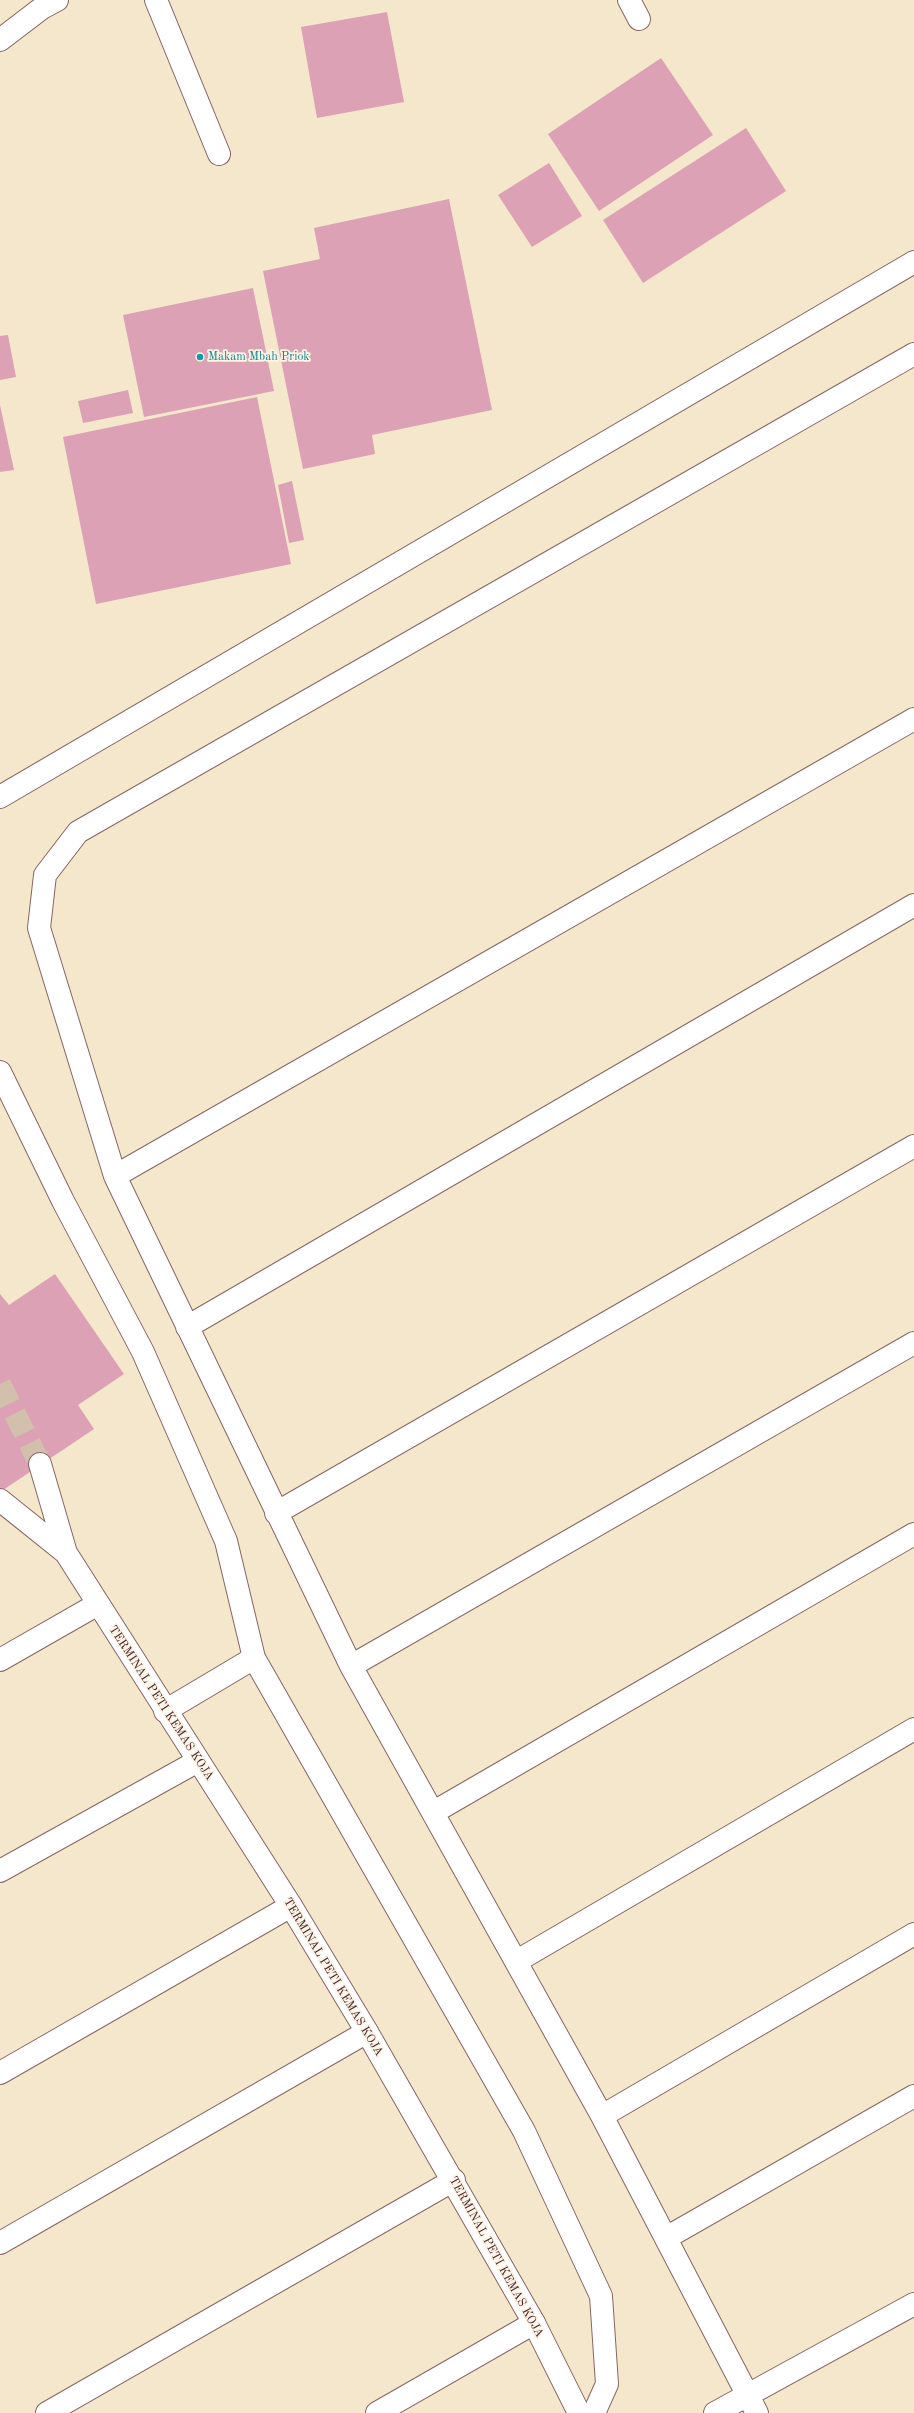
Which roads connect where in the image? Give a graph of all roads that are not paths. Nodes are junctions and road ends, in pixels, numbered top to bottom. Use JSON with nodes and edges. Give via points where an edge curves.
{"nodes":[{"id":1,"x":57,"y":0,"type":"edge"},
{"id":2,"x":156,"y":0,"type":"edge"},
{"id":3,"x":629,"y":0,"type":"edge"},
{"id":4,"x":639,"y":19,"type":"dead end"},
{"id":5,"x":0,"y":40,"type":"edge"},
{"id":6,"x":219,"y":154,"type":"dead end"},
{"id":7,"x":914,"y":262,"type":"edge"},
{"id":8,"x":914,"y":354,"type":"edge"},
{"id":9,"x":914,"y":719,"type":"edge"},
{"id":10,"x":0,"y":797,"type":"edge"},
{"id":11,"x":914,"y":905,"type":"edge"},
{"id":12,"x":0,"y":1072,"type":"edge"},
{"id":13,"x":914,"y":1146,"type":"edge"},
{"id":14,"x":115,"y":1176,"type":"junction"},
{"id":15,"x":187,"y":1327,"type":"junction"},
{"id":16,"x":914,"y":1343,"type":"edge"},
{"id":17,"x":40,"y":1464,"type":"tunnel mouth"},
{"id":18,"x":0,"y":1500,"type":"edge"},
{"id":19,"x":276,"y":1513,"type":"junction"},
{"id":20,"x":914,"y":1534,"type":"edge"},
{"id":21,"x":66,"y":1553,"type":"junction"},
{"id":22,"x":98,"y":1604,"type":"junction"},
{"id":23,"x":254,"y":1658,"type":"junction"},
{"id":24,"x":0,"y":1660,"type":"edge"},
{"id":25,"x":351,"y":1666,"type":"junction"},
{"id":26,"x":165,"y":1711,"type":"junction"},
{"id":27,"x":914,"y":1729,"type":"edge"},
{"id":28,"x":198,"y":1760,"type":"junction"},
{"id":29,"x":434,"y":1812,"type":"junction"},
{"id":30,"x":0,"y":1871,"type":"edge"},
{"id":31,"x":290,"y":1906,"type":"junction"},
{"id":32,"x":914,"y":1934,"type":"edge"},
{"id":33,"x":517,"y":1961,"type":"junction"},
{"id":34,"x":367,"y":2032,"type":"junction"},
{"id":35,"x":0,"y":2073,"type":"edge"},
{"id":36,"x":914,"y":2096,"type":"edge"},
{"id":37,"x":602,"y":2116,"type":"junction"},
{"id":38,"x":454,"y":2180,"type":"junction"},
{"id":39,"x":666,"y":2238,"type":"junction"},
{"id":40,"x":0,"y":2243,"type":"edge"},
{"id":41,"x":914,"y":2304,"type":"edge"},
{"id":42,"x":534,"y":2323,"type":"junction"},
{"id":43,"x":752,"y":2404,"type":"edge"},
{"id":44,"x":47,"y":2413,"type":"edge"},
{"id":45,"x":377,"y":2413,"type":"edge"},
{"id":46,"x":579,"y":2413,"type":"edge"},
{"id":47,"x":594,"y":2413,"type":"edge"},
{"id":48,"x":715,"y":2413,"type":"edge"}],
"edges":[{"from":1,"to":5,"type":"street","via":[[42,8]]},
{"from":2,"to":6,"type":"street"},
{"from":3,"to":4,"type":"street"},
{"from":7,"to":10,"type":"street"},
{"from":8,"to":14,"type":"street","via":[[78,832],[45,875],[40,928]]},
{"from":9,"to":14,"type":"street"},
{"from":11,"to":15,"type":"street"},
{"from":12,"to":23,"type":"street","via":[[63,1201],[143,1352],[226,1541]]},
{"from":13,"to":19,"type":"street"},
{"from":14,"to":15,"type":"street"},
{"from":15,"to":19,"type":"street"},
{"from":16,"to":25,"type":"street"},
{"from":17,"to":21,"type":"street","name":"TERMINAL PETI KEMAS KOJA"},
{"from":18,"to":21,"type":"street","name":"TERMINAL PETI KEMAS KOJA"},
{"from":19,"to":25,"type":"street"},
{"from":20,"to":29,"type":"street"},
{"from":21,"to":22,"type":"street","name":"TERMINAL PETI KEMAS KOJA"},
{"from":22,"to":24,"type":"street"},
{"from":22,"to":26,"type":"street","name":"TERMINAL PETI KEMAS KOJA"},
{"from":23,"to":26,"type":"street"},
{"from":23,"to":47,"type":"street","via":[[524,2131],[601,2296],[607,2384]]},
{"from":25,"to":29,"type":"street"},
{"from":26,"to":28,"type":"street","name":"TERMINAL PETI KEMAS KOJA"},
{"from":27,"to":33,"type":"street"},
{"from":28,"to":30,"type":"street"},
{"from":28,"to":31,"type":"street","name":"TERMINAL PETI KEMAS KOJA"},
{"from":29,"to":33,"type":"street"},
{"from":31,"to":34,"type":"street","name":"TERMINAL PETI KEMAS KOJA"},
{"from":31,"to":35,"type":"street"},
{"from":32,"to":37,"type":"street"},
{"from":33,"to":37,"type":"street"},
{"from":34,"to":38,"type":"street","name":"TERMINAL PETI KEMAS KOJA"},
{"from":34,"to":40,"type":"street"},
{"from":36,"to":39,"type":"street"},
{"from":37,"to":39,"type":"street"},
{"from":38,"to":42,"type":"street","name":"TERMINAL PETI KEMAS KOJA"},
{"from":38,"to":44,"type":"street"},
{"from":39,"to":43,"type":"street"},
{"from":41,"to":43,"type":"street"},
{"from":42,"to":45,"type":"street"},
{"from":42,"to":46,"type":"street","name":"TERMINAL PETI KEMAS KOJA"},
{"from":43,"to":48,"type":"street"}]}
